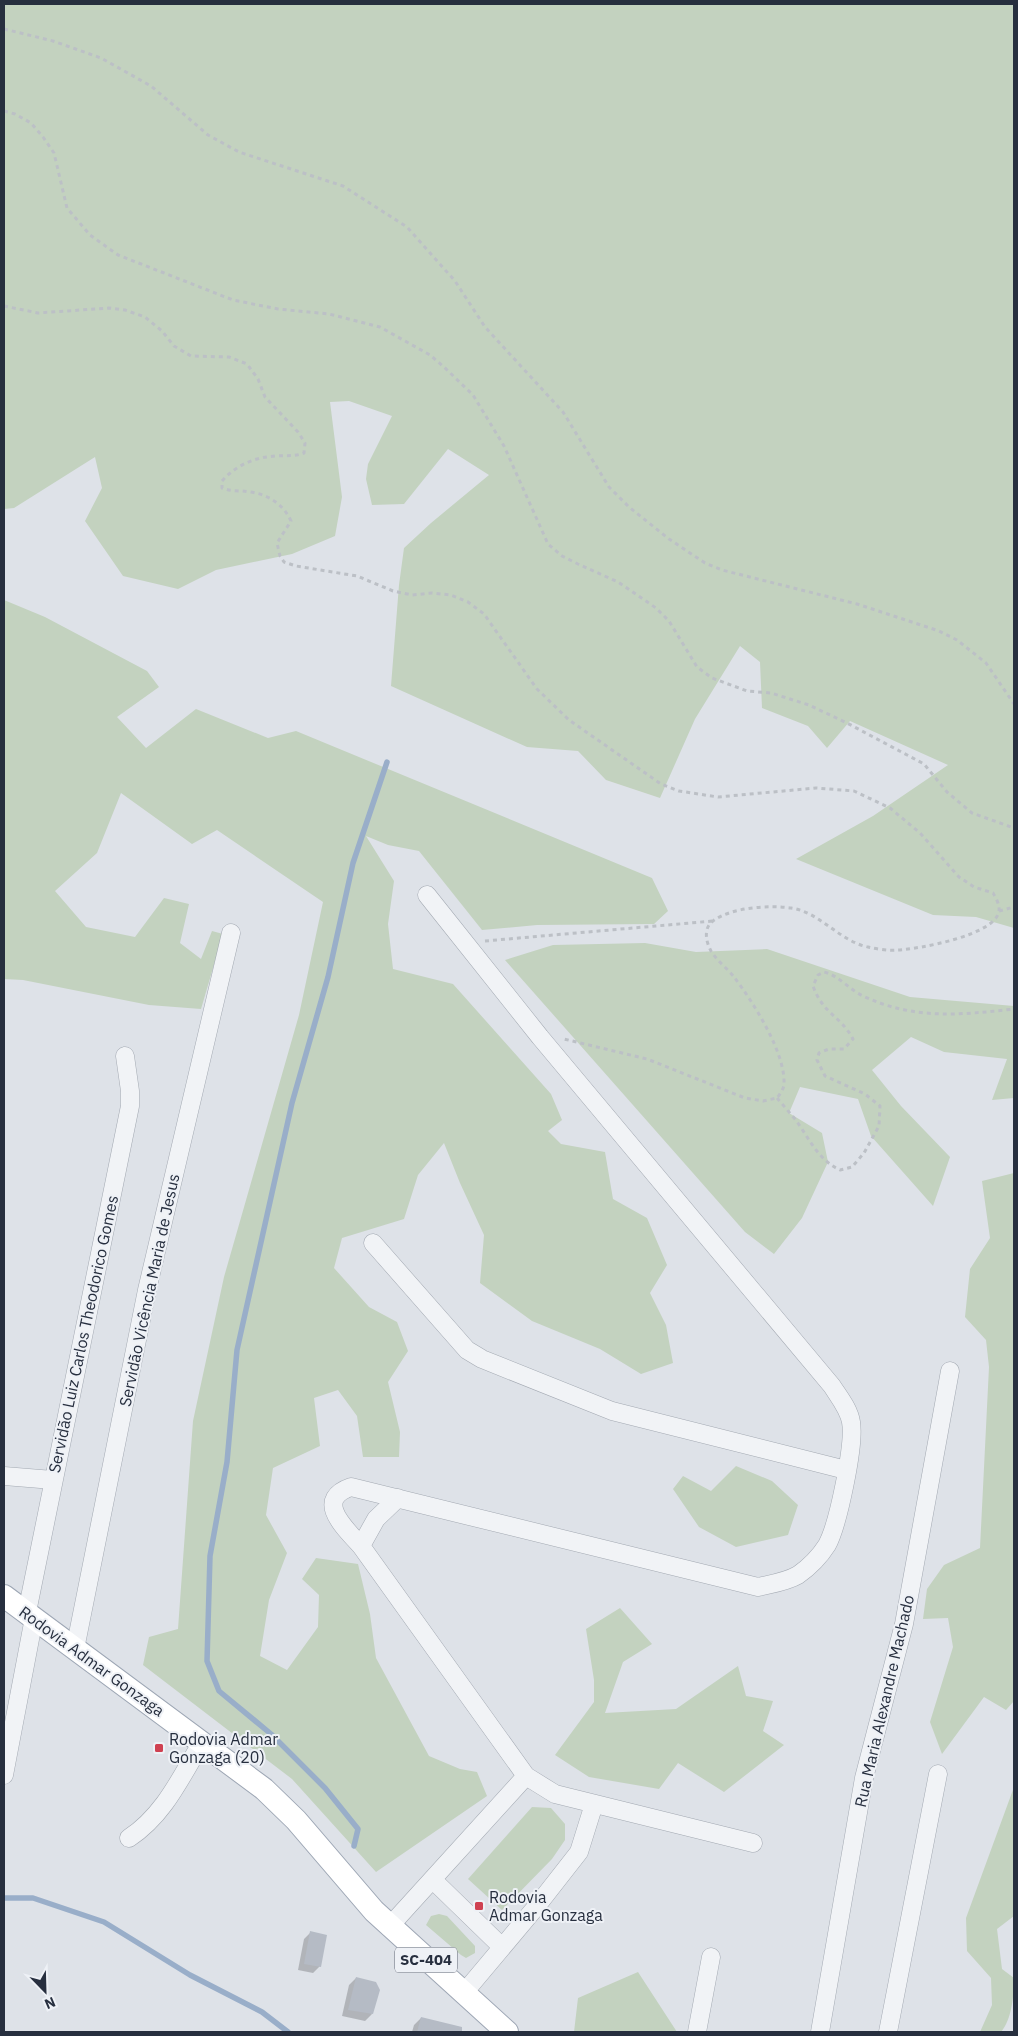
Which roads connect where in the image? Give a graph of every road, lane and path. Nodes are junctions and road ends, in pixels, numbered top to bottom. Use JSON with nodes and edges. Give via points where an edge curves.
{"nodes":[{"id":1,"x":4,"y":29,"type":"edge"},
{"id":2,"x":4,"y":111,"type":"edge"},
{"id":3,"x":4,"y":306,"type":"edge"},
{"id":4,"x":1014,"y":704,"type":"edge"},
{"id":5,"x":1014,"y":828,"type":"edge"},
{"id":6,"x":427,"y":895,"type":"dead end"},
{"id":7,"x":1014,"y":907,"type":"edge"},
{"id":8,"x":999,"y":911,"type":"junction"},
{"id":9,"x":713,"y":921,"type":"junction"},
{"id":10,"x":231,"y":933,"type":"dead end"},
{"id":11,"x":464,"y":942,"type":"junction"},
{"id":12,"x":1014,"y":1009,"type":"edge"},
{"id":13,"x":540,"y":1037,"type":"junction"},
{"id":14,"x":125,"y":1056,"type":"dead end"},
{"id":15,"x":777,"y":1098,"type":"junction"},
{"id":16,"x":373,"y":1242,"type":"dead end"},
{"id":17,"x":950,"y":1371,"type":"dead end"},
{"id":18,"x":846,"y":1470,"type":"junction"},
{"id":19,"x":4,"y":1476,"type":"edge"},
{"id":20,"x":54,"y":1480,"type":"junction"},
{"id":21,"x":398,"y":1498,"type":"junction"},
{"id":22,"x":361,"y":1546,"type":"junction"},
{"id":23,"x":4,"y":1596,"type":"edge"},
{"id":24,"x":30,"y":1615,"type":"junction"},
{"id":25,"x":75,"y":1649,"type":"junction"},
{"id":26,"x":202,"y":1742,"type":"junction"},
{"id":27,"x":938,"y":1774,"type":"dead end"},
{"id":28,"x":4,"y":1775,"type":"edge"},
{"id":29,"x":526,"y":1776,"type":"junction"},
{"id":30,"x":594,"y":1804,"type":"junction"},
{"id":31,"x":130,"y":1838,"type":"dead end"},
{"id":32,"x":753,"y":1843,"type":"dead end"},
{"id":33,"x":432,"y":1880,"type":"junction"},
{"id":34,"x":389,"y":1927,"type":"junction"},
{"id":35,"x":502,"y":1947,"type":"junction"},
{"id":36,"x":710,"y":1957,"type":"dead end"},
{"id":37,"x":462,"y":1994,"type":"junction"},
{"id":38,"x":507,"y":2032,"type":"edge"},
{"id":39,"x":697,"y":2032,"type":"edge"},
{"id":40,"x":820,"y":2032,"type":"edge"},
{"id":41,"x":888,"y":2032,"type":"edge"}],
"edges":[{"from":1,"to":4,"type":"path","via":[[53,41],[101,58],[151,86],[208,135],[239,152],[343,186],[407,227],[456,281],[485,327],[563,412],[608,487],[669,539],[705,563],[722,570],[856,604],[939,631],[972,650],[986,663]]},
{"from":2,"to":5,"type":"path","via":[[31,123],[43,136],[54,153],[67,208],[90,235],[118,255],[232,300],[329,314],[380,328],[430,355],[473,395],[504,446],[548,544],[562,556],[618,582],[656,608],[669,621],[697,667],[712,678],[747,691],[771,693],[809,705],[847,723],[924,764],[947,792],[972,813]]},
{"from":3,"to":8,"type":"path","via":[[38,313],[109,308],[125,310],[145,317],[174,346],[191,356],[229,357],[247,364],[265,397],[298,432],[305,443],[304,452],[293,457],[275,456],[250,461],[233,468],[222,481],[222,488],[270,497],[287,513],[291,521],[277,544],[284,562],[357,576],[393,591],[412,595],[451,595],[468,602],[484,614],[537,689],[569,720],[661,784],[679,791],[718,797],[816,788],[854,791],[872,798],[906,820],[959,877],[974,887],[993,893]]},
{"from":6,"to":11,"type":"street"},
{"from":7,"to":8,"type":"path"},
{"from":8,"to":9,"type":"path","via":[[993,923],[968,935],[897,950],[867,947],[841,937],[806,912],[791,908],[756,908],[730,913]]},
{"from":9,"to":11,"type":"path"},
{"from":9,"to":15,"type":"path","via":[[707,928],[706,939],[712,952],[762,1016],[783,1070],[784,1087]]},
{"from":10,"to":25,"type":"street","name":"Servidão Vicência Maria de Jesus","via":[[147,1290]]},
{"from":11,"to":13,"type":"street"},
{"from":12,"to":15,"type":"path","via":[[956,1016],[918,1013],[863,996],[824,972],[818,975],[814,986],[819,1000],[846,1026],[853,1038],[844,1049],[819,1053],[817,1060],[825,1076],[865,1094],[880,1106],[879,1126],[852,1167],[840,1170],[828,1165]]},
{"from":13,"to":15,"type":"path","via":[[560,1038],[634,1055],[745,1098],[763,1101]]},
{"from":13,"to":18,"type":"street","via":[[832,1386],[851,1421],[852,1437]]},
{"from":14,"to":20,"type":"street","name":"Servidão Luiz Carlos Theodorico Gomes","via":[[130,1106]]},
{"from":16,"to":18,"type":"street","via":[[467,1350],[482,1359],[612,1411]]},
{"from":17,"to":40,"type":"street","name":"Rua Maria Alexandre Machado","via":[[904,1624],[864,1778]]},
{"from":18,"to":21,"type":"street","via":[[834,1528],[826,1546],[797,1575],[780,1583],[758,1587]]},
{"from":19,"to":20,"type":"street"},
{"from":20,"to":24,"type":"street","name":"Servidão Luiz Carlos Theodorico Gomes"},
{"from":21,"to":22,"type":"street","via":[[376,1519]]},
{"from":21,"to":22,"type":"street","via":[[350,1487],[339,1491],[334,1498],[334,1510]]},
{"from":22,"to":29,"type":"street"},
{"from":23,"to":24,"type":"main road","name":"Rodovia Admar Gonzaga","number":"SC-404"},
{"from":24,"to":25,"type":"main road","name":"Rodovia Admar Gonzaga","number":"SC-404"},
{"from":24,"to":28,"type":"street","name":"Servidão Luiz Carlos Theodorico Gomes"},
{"from":25,"to":26,"type":"main road","name":"Rodovia Admar Gonzaga","number":"SC-404"},
{"from":26,"to":31,"type":"street","via":[[162,1809],[147,1826]]},
{"from":26,"to":34,"type":"main road","name":"Rodovia Admar Gonzaga","number":"SC-404","via":[[279,1803]]},
{"from":27,"to":41,"type":"street"},
{"from":29,"to":30,"type":"street","via":[[555,1794]]},
{"from":29,"to":33,"type":"street"},
{"from":30,"to":32,"type":"street"},
{"from":30,"to":35,"type":"street","via":[[579,1852]]},
{"from":33,"to":34,"type":"street"},
{"from":33,"to":35,"type":"street"},
{"from":34,"to":37,"type":"main road","name":"Rodovia Admar Gonzaga","number":"SC-404"},
{"from":35,"to":37,"type":"street"},
{"from":36,"to":39,"type":"street"},
{"from":37,"to":38,"type":"main road","name":"Rodovia Admar Gonzaga","number":"SC-404"}]}
